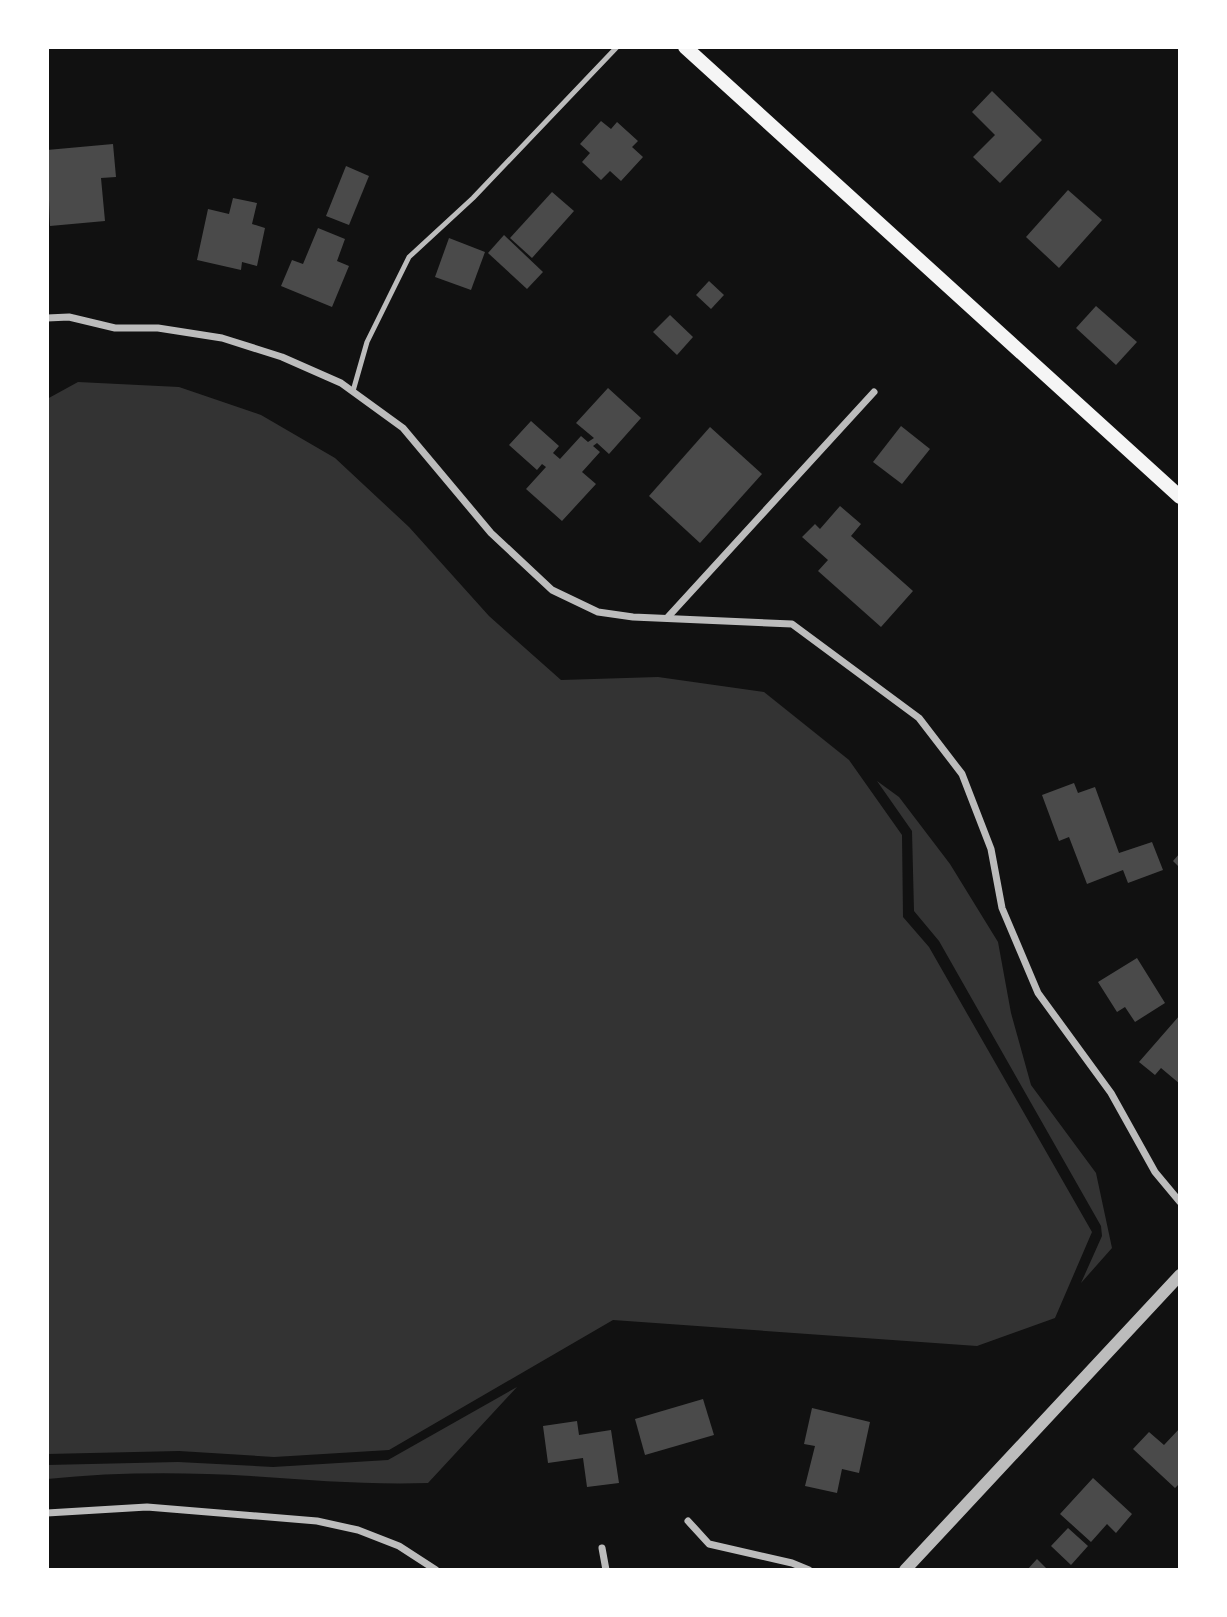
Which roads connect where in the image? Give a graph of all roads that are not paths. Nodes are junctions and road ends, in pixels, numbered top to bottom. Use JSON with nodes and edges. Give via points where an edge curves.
{"nodes":[{"id":1,"x":618,"y":47,"type":"edge"},
{"id":2,"x":685,"y":47,"type":"edge"},
{"id":3,"x":47,"y":318,"type":"edge"},
{"id":4,"x":352,"y":391,"type":"junction"},
{"id":5,"x":874,"y":392,"type":"dead end"},
{"id":6,"x":1180,"y":498,"type":"edge"},
{"id":7,"x":667,"y":618,"type":"junction"},
{"id":8,"x":1180,"y":1202,"type":"edge"},
{"id":9,"x":1180,"y":1275,"type":"edge"},
{"id":10,"x":47,"y":1513,"type":"edge"},
{"id":11,"x":688,"y":1521,"type":"dead end"},
{"id":12,"x":601,"y":1548,"type":"dead end"},
{"id":13,"x":436,"y":1570,"type":"edge"},
{"id":14,"x":606,"y":1570,"type":"edge"},
{"id":15,"x":809,"y":1570,"type":"edge"},
{"id":16,"x":905,"y":1570,"type":"edge"}],
"edges":[{"from":1,"to":4,"type":"lane","via":[[473,198],[409,257],[367,342]]},
{"from":2,"to":6,"type":"main road"},
{"from":3,"to":4,"type":"street","via":[[222,338],[282,357]]},
{"from":4,"to":7,"type":"street","via":[[403,428],[491,533],[552,590],[598,612]]},
{"from":5,"to":7,"type":"street"},
{"from":7,"to":8,"type":"street","via":[[793,624],[919,718],[962,774],[991,849],[1002,908],[1038,993],[1111,1093],[1155,1172]]},
{"from":9,"to":16,"type":"street"},
{"from":10,"to":13,"type":"street","via":[[147,1507],[317,1521],[399,1546]]},
{"from":11,"to":15,"type":"street","via":[[709,1544]]},
{"from":12,"to":14,"type":"street"}]}
